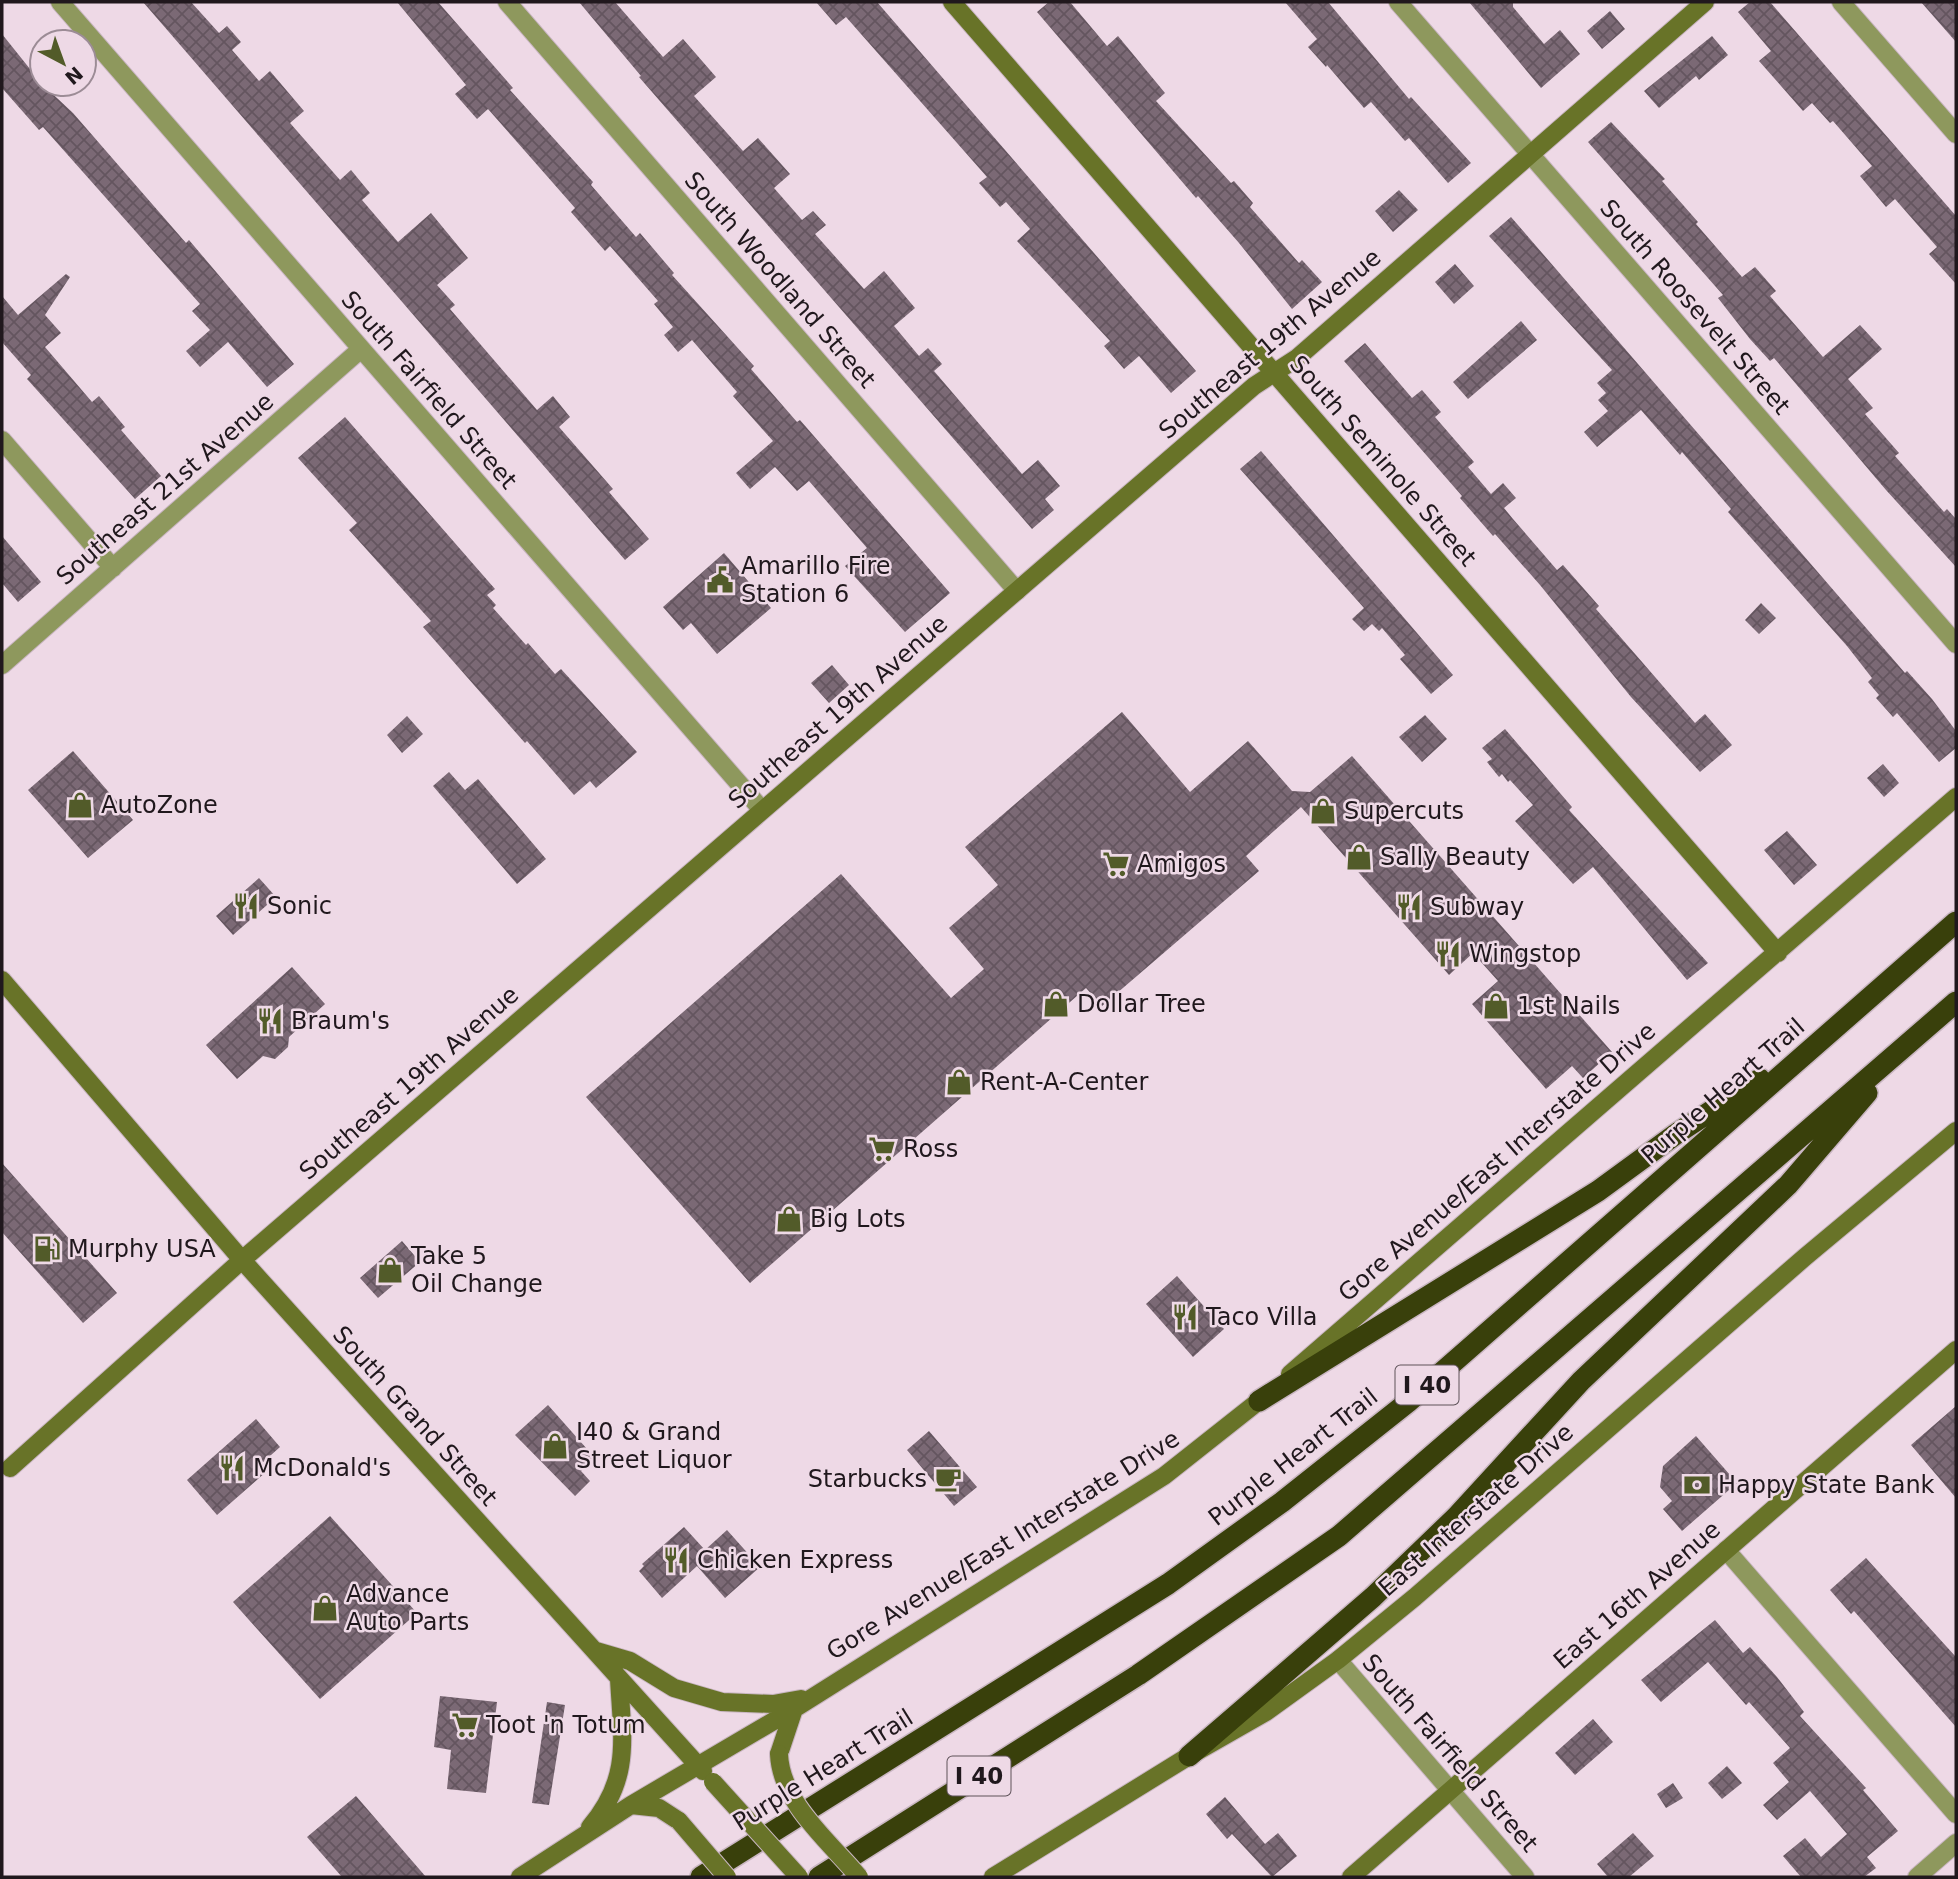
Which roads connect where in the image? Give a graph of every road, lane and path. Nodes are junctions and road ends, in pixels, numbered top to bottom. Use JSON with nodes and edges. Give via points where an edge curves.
{"nodes":[{"id":1,"x":60,"y":2,"type":"edge"},
{"id":2,"x":506,"y":2,"type":"edge"},
{"id":3,"x":951,"y":2,"type":"edge"},
{"id":4,"x":1398,"y":2,"type":"edge"},
{"id":5,"x":1705,"y":2,"type":"edge"},
{"id":6,"x":1841,"y":2,"type":"edge"},
{"id":7,"x":1956,"y":134,"type":"edge"},
{"id":8,"x":1530,"y":155,"type":"junction"},
{"id":9,"x":361,"y":349,"type":"junction"},
{"id":10,"x":1274,"y":373,"type":"junction"},
{"id":11,"x":2,"y":440,"type":"edge"},
{"id":12,"x":113,"y":568,"type":"junction"},
{"id":13,"x":1017,"y":591,"type":"junction"},
{"id":14,"x":1956,"y":644,"type":"edge"},
{"id":15,"x":2,"y":665,"type":"edge"},
{"id":16,"x":1956,"y":797,"type":"edge"},
{"id":17,"x":762,"y":810,"type":"junction"},
{"id":18,"x":1956,"y":922,"type":"edge"},
{"id":19,"x":1778,"y":953,"type":"junction"},
{"id":20,"x":2,"y":980,"type":"edge"},
{"id":21,"x":1956,"y":1002,"type":"edge"},
{"id":22,"x":1824,"y":1038,"type":"junction"},
{"id":23,"x":1914,"y":1038,"type":"junction"},
{"id":24,"x":1956,"y":1131,"type":"edge"},
{"id":25,"x":242,"y":1260,"type":"junction"},
{"id":26,"x":1956,"y":1350,"type":"edge"},
{"id":27,"x":1259,"y":1401,"type":"junction"},
{"id":28,"x":10,"y":1468,"type":"dead end"},
{"id":29,"x":1727,"y":1550,"type":"junction"},
{"id":30,"x":595,"y":1651,"type":"junction"},
{"id":31,"x":1338,"y":1660,"type":"junction"},
{"id":32,"x":619,"y":1678,"type":"junction"},
{"id":33,"x":801,"y":1703,"type":"junction"},
{"id":34,"x":1189,"y":1756,"type":"junction"},
{"id":35,"x":697,"y":1764,"type":"junction"},
{"id":36,"x":1450,"y":1791,"type":"junction"},
{"id":37,"x":631,"y":1805,"type":"junction"},
{"id":38,"x":1956,"y":1814,"type":"edge"},
{"id":39,"x":579,"y":1839,"type":"junction"},
{"id":40,"x":1956,"y":1843,"type":"edge"},
{"id":41,"x":520,"y":1877,"type":"edge"},
{"id":42,"x":701,"y":1877,"type":"edge"},
{"id":43,"x":727,"y":1877,"type":"edge"},
{"id":44,"x":799,"y":1877,"type":"edge"},
{"id":45,"x":820,"y":1877,"type":"edge"},
{"id":46,"x":859,"y":1877,"type":"edge"},
{"id":47,"x":993,"y":1877,"type":"edge"},
{"id":48,"x":1351,"y":1877,"type":"edge"},
{"id":49,"x":1525,"y":1877,"type":"edge"},
{"id":50,"x":1917,"y":1877,"type":"edge"}],
"edges":[{"from":1,"to":9,"type":"street","name":"South Fairfield Street"},
{"from":2,"to":13,"type":"street","name":"South Woodland Street"},
{"from":3,"to":10,"type":"main road","name":"South Seminole Street"},
{"from":4,"to":8,"type":"street","name":"South Roosevelt Street"},
{"from":5,"to":8,"type":"main road","name":"Southeast 19th Avenue"},
{"from":6,"to":7,"type":"street"},
{"from":8,"to":10,"type":"main road","name":"Southeast 19th Avenue"},
{"from":8,"to":14,"type":"street","name":"South Roosevelt Street"},
{"from":9,"to":12,"type":"street","name":"Southeast 21st Avenue"},
{"from":9,"to":17,"type":"street","name":"South Fairfield Street"},
{"from":10,"to":13,"type":"main road","name":"Southeast 19th Avenue"},
{"from":10,"to":19,"type":"main road","name":"South Seminole Street"},
{"from":11,"to":12,"type":"street"},
{"from":12,"to":15,"type":"street","name":"Southeast 21st Avenue"},
{"from":13,"to":17,"type":"main road","name":"Southeast 19th Avenue"},
{"from":16,"to":19,"type":"main road","name":"Gore Avenue/East Interstate Drive"},
{"from":17,"to":25,"type":"main road","name":"Southeast 19th Avenue"},
{"from":18,"to":22,"type":"highway","name":"Purple Heart Trail","number":"I 40"},
{"from":19,"to":27,"type":"main road","name":"Gore Avenue/East Interstate Drive"},
{"from":20,"to":25,"type":"main road","name":"South Grand Street"},
{"from":21,"to":23,"type":"highway","number":"I 40"},
{"from":22,"to":27,"type":"highway","via":[[1598,1191]]},
{"from":22,"to":42,"type":"highway","name":"Purple Heart Trail","number":"I 40","via":[[1408,1402],[1282,1502],[1157,1591]]},
{"from":23,"to":34,"type":"highway","via":[[1788,1185],[1581,1381],[1456,1517],[1373,1597]]},
{"from":23,"to":45,"type":"highway","number":"I 40","via":[[1339,1536],[1138,1675]]},
{"from":24,"to":31,"type":"main road","name":"East Interstate Drive"},
{"from":25,"to":28,"type":"main road","name":"Southeast 19th Avenue"},
{"from":25,"to":30,"type":"main road","name":"South Grand Street"},
{"from":26,"to":29,"type":"main road","name":"East 16th Avenue"},
{"from":27,"to":33,"type":"main road","name":"Gore Avenue/East Interstate Drive","via":[[1164,1476]]},
{"from":29,"to":36,"type":"main road","name":"East 16th Avenue"},
{"from":29,"to":38,"type":"street"},
{"from":30,"to":32,"type":"main road","name":"South Grand Street"},
{"from":30,"to":33,"type":"main road","via":[[630,1661],[674,1688],[722,1702]]},
{"from":31,"to":34,"type":"main road","name":"East Interstate Drive","via":[[1266,1712]]},
{"from":31,"to":36,"type":"street","name":"South Fairfield Street"},
{"from":32,"to":35,"type":"main road","name":"South Grand Street"},
{"from":32,"to":39,"type":"main road","via":[[624,1746],[618,1780],[602,1812]]},
{"from":33,"to":35,"type":"main road","name":"Gore Avenue/East Interstate Drive"},
{"from":33,"to":46,"type":"main road","bridge":true,"via":[[779,1754],[780,1772],[789,1794]]},
{"from":34,"to":47,"type":"main road","name":"East Interstate Drive"},
{"from":35,"to":37,"type":"main road"},
{"from":35,"to":44,"type":"main road","name":"South Grand Street","bridge":true},
{"from":36,"to":48,"type":"main road","name":"East 16th Avenue"},
{"from":36,"to":49,"type":"street","name":"South Fairfield Street"},
{"from":37,"to":39,"type":"main road"},
{"from":37,"to":43,"type":"main road","bridge":true,"via":[[659,1808],[679,1821]]},
{"from":39,"to":41,"type":"main road"},
{"from":40,"to":50,"type":"street"}]}
